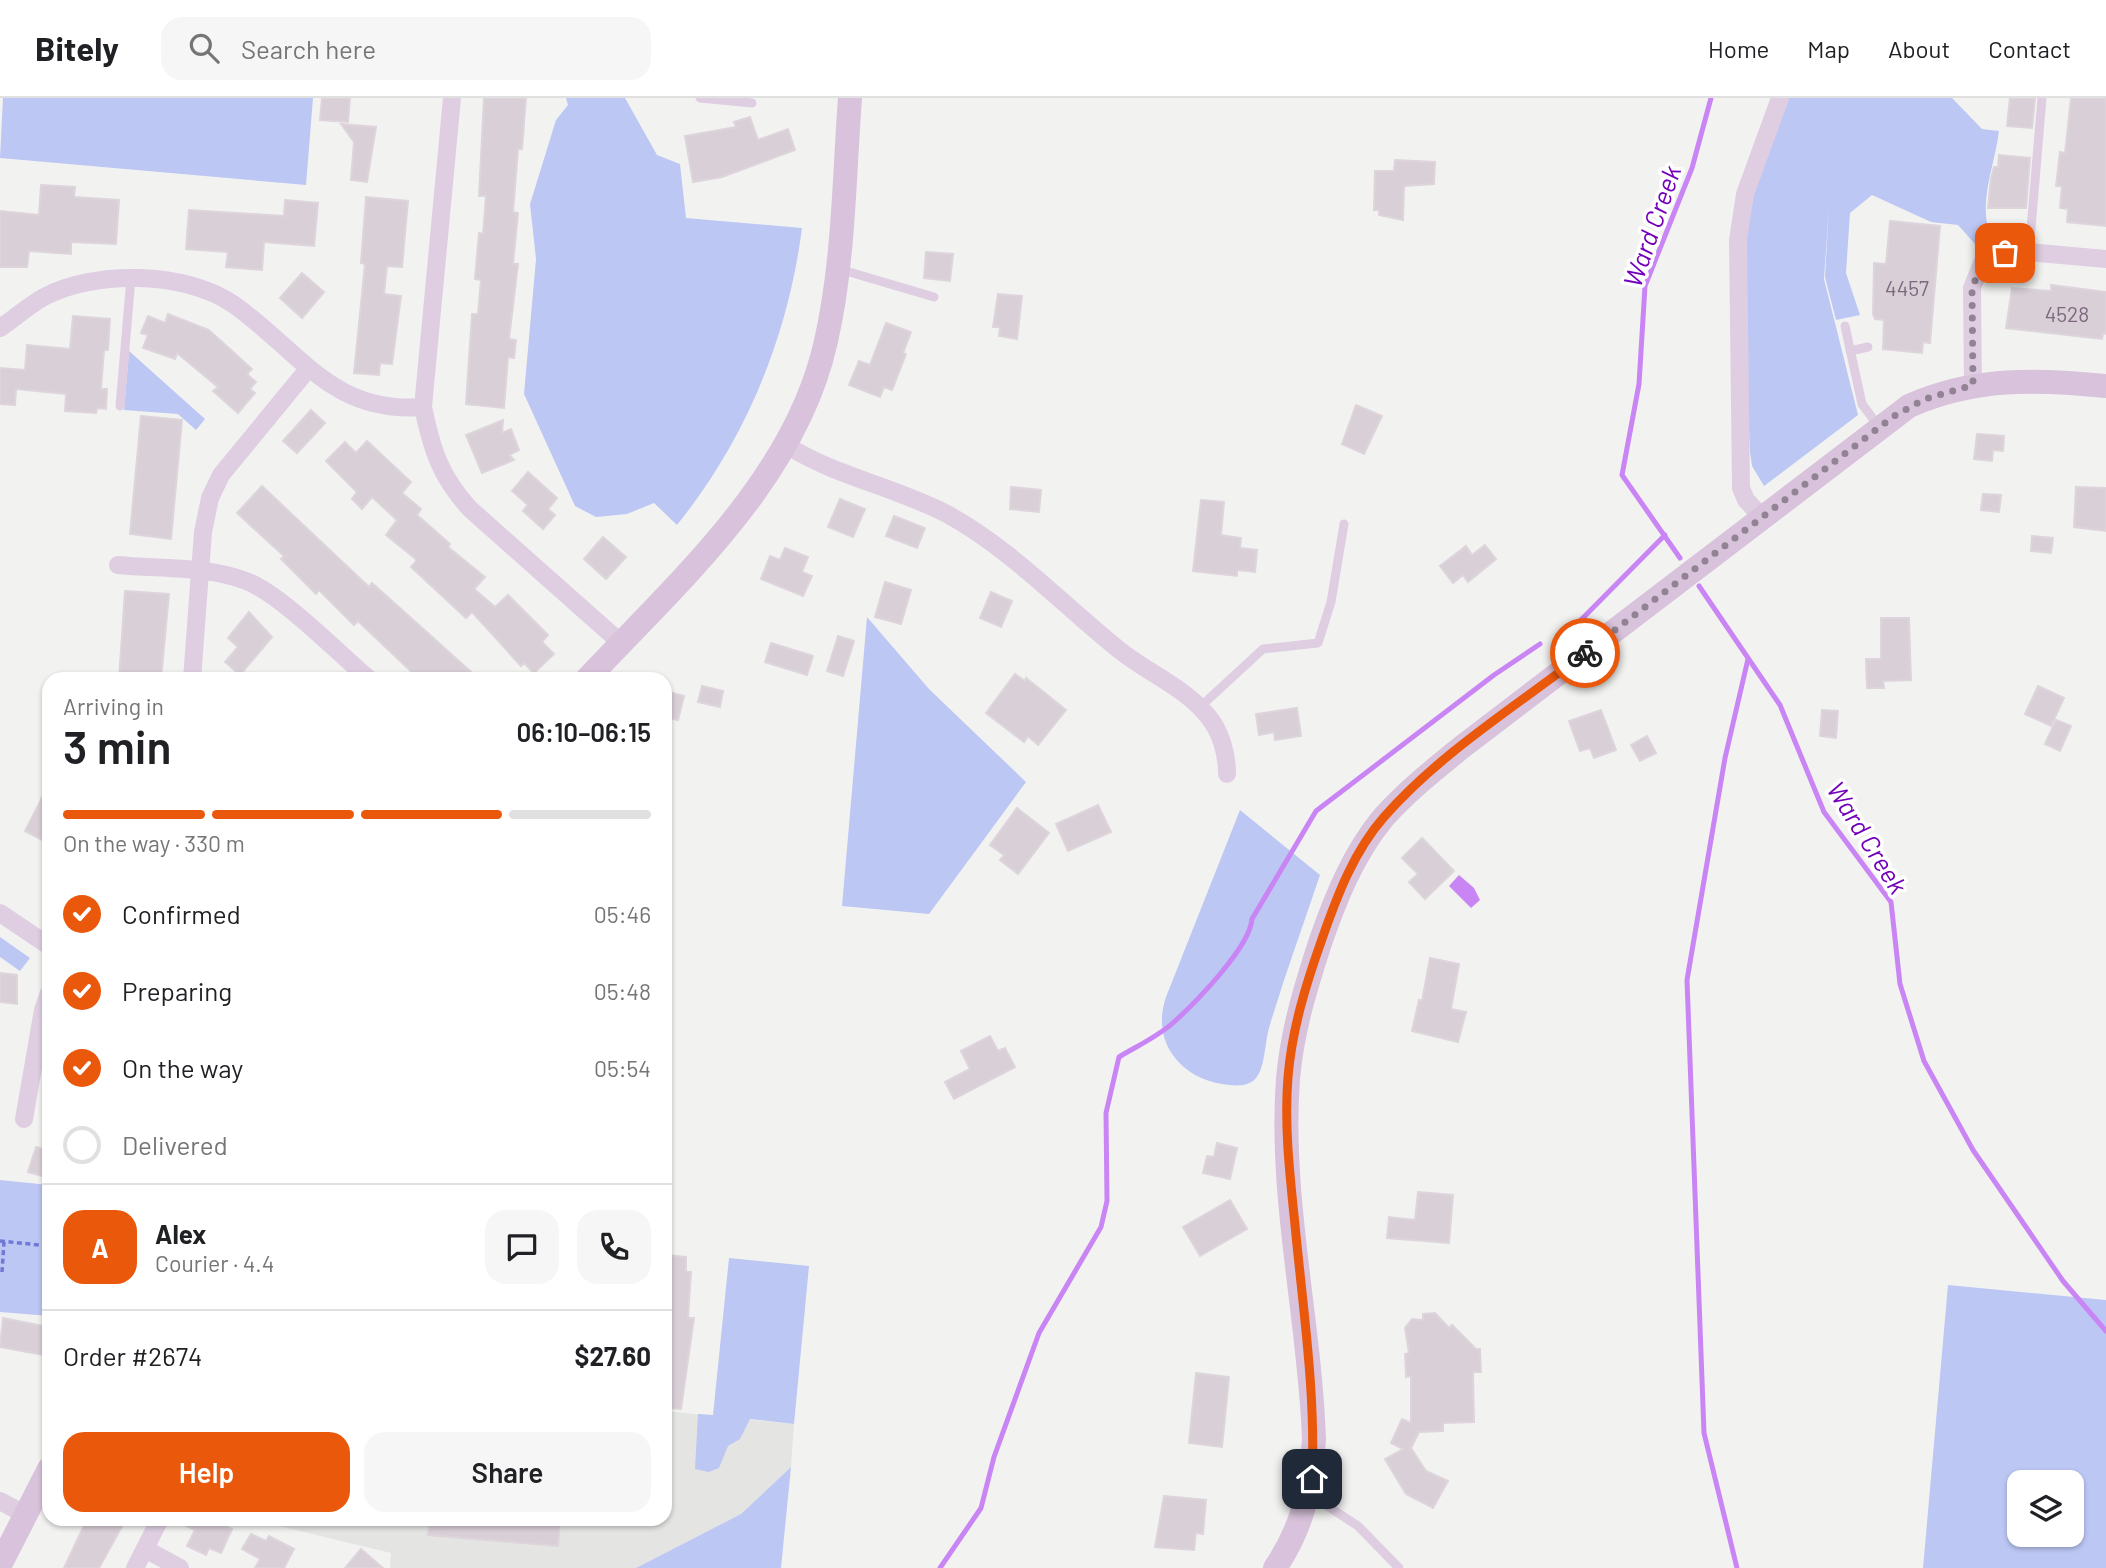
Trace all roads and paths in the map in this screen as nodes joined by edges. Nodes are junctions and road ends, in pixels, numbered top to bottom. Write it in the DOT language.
graph roads {
  1 [pos="452,98"];
  2 [pos="700,98"];
  3 [pos="850,98"];
  4 [pos="1780,98"];
  5 [pos="2042,98"];
  6 [pos="752,103"];
  7 [pos="2029,252"];
  8 [pos="2106,259"];
  9 [pos="838,268"];
  10 [pos="131,278"];
  11 [pos="934,297"];
  12 [pos="1845,326"];
  13 [pos="0,328"];
  14 [pos="1868,346"];
  15 [pos="1850,351"];
  16 [pos="308,369"];
  17 [pos="1973,385"];
  18 [pos="2106,386"];
  19 [pos="120,406"];
  20 [pos="423,407"];
  21 [pos="1879,427"];
  22 [pos="786,445"];
  23 [pos="1762,517"];
  24 [pos="1344,524"];
  25 [pos="118,565"];
  26 [pos="200,572"];
  27 [pos="621,643"];
  28 [pos="193,672"];
  29 [pos="361,672"];
  30 [pos="594,672"];
  31 [pos="1200,707"];
  32 [pos="1227,774"];
  33 [pos="0,913"];
  34 [pos="42,941"];
  35 [pos="42,1016"];
  36 [pos="24,1119"];
  37 [pos="2,1241"];
  38 [pos="42,1245"];
  39 [pos="2,1272"];
  40 [pos="42,1483"];
  41 [pos="1309,1494"];
  42 [pos="0,1501"];
  43 [pos="26,1514"];
  44 [pos="156,1526"];
  45 [pos="145,1549"];
  46 [pos="0,1565"];
  47 [pos="135,1568"];
  48 [pos="180,1568"];
  49 [pos="1275,1568"];
  50 [pos="1399,1568"];
  1 -- 20 [label="street"];
  2 -- 6 [label="lane"];
  3 -- 9 [label="street"];
  4 -- 23 [label="street"];
  5 -- 7 [label="lane"];
  7 -- 8 [label="street"];
  7 -- 17 [label="street"];
  9 -- 11 [label="lane"];
  9 -- 22 [label="street"];
  10 -- 13 [label="street"];
  10 -- 16 [label="street"];
  10 -- 19 [label="lane"];
  12 -- 15 [label="lane"];
  14 -- 15 [label="lane"];
  15 -- 21 [label="lane"];
  16 -- 20 [label="street"];
  16 -- 26 [label="street"];
  17 -- 18 [label="street"];
  17 -- 21 [label="street"];
  20 -- 27 [label="street"];
  21 -- 23 [label="street"];
  22 -- 27 [label="street"];
  22 -- 31 [label="street"];
  23 -- 41 [label="street"];
  24 -- 31 [label="lane"];
  25 -- 26 [label="street"];
  26 -- 28 [label="street"];
  26 -- 29 [label="street"];
  27 -- 30 [label="street"];
  31 -- 32 [label="street"];
  33 -- 34 [label="street"];
  35 -- 36 [label="street"];
  37 -- 38 [label="path"];
  37 -- 39 [label="path"];
  40 -- 43 [label="street"];
  41 -- 49 [label="street"];
  41 -- 50 [label="lane"];
  42 -- 43 [label="street"];
  43 -- 46 [label="street"];
  44 -- 45 [label="street"];
  45 -- 47 [label="street"];
  45 -- 48 [label="street"];
}
